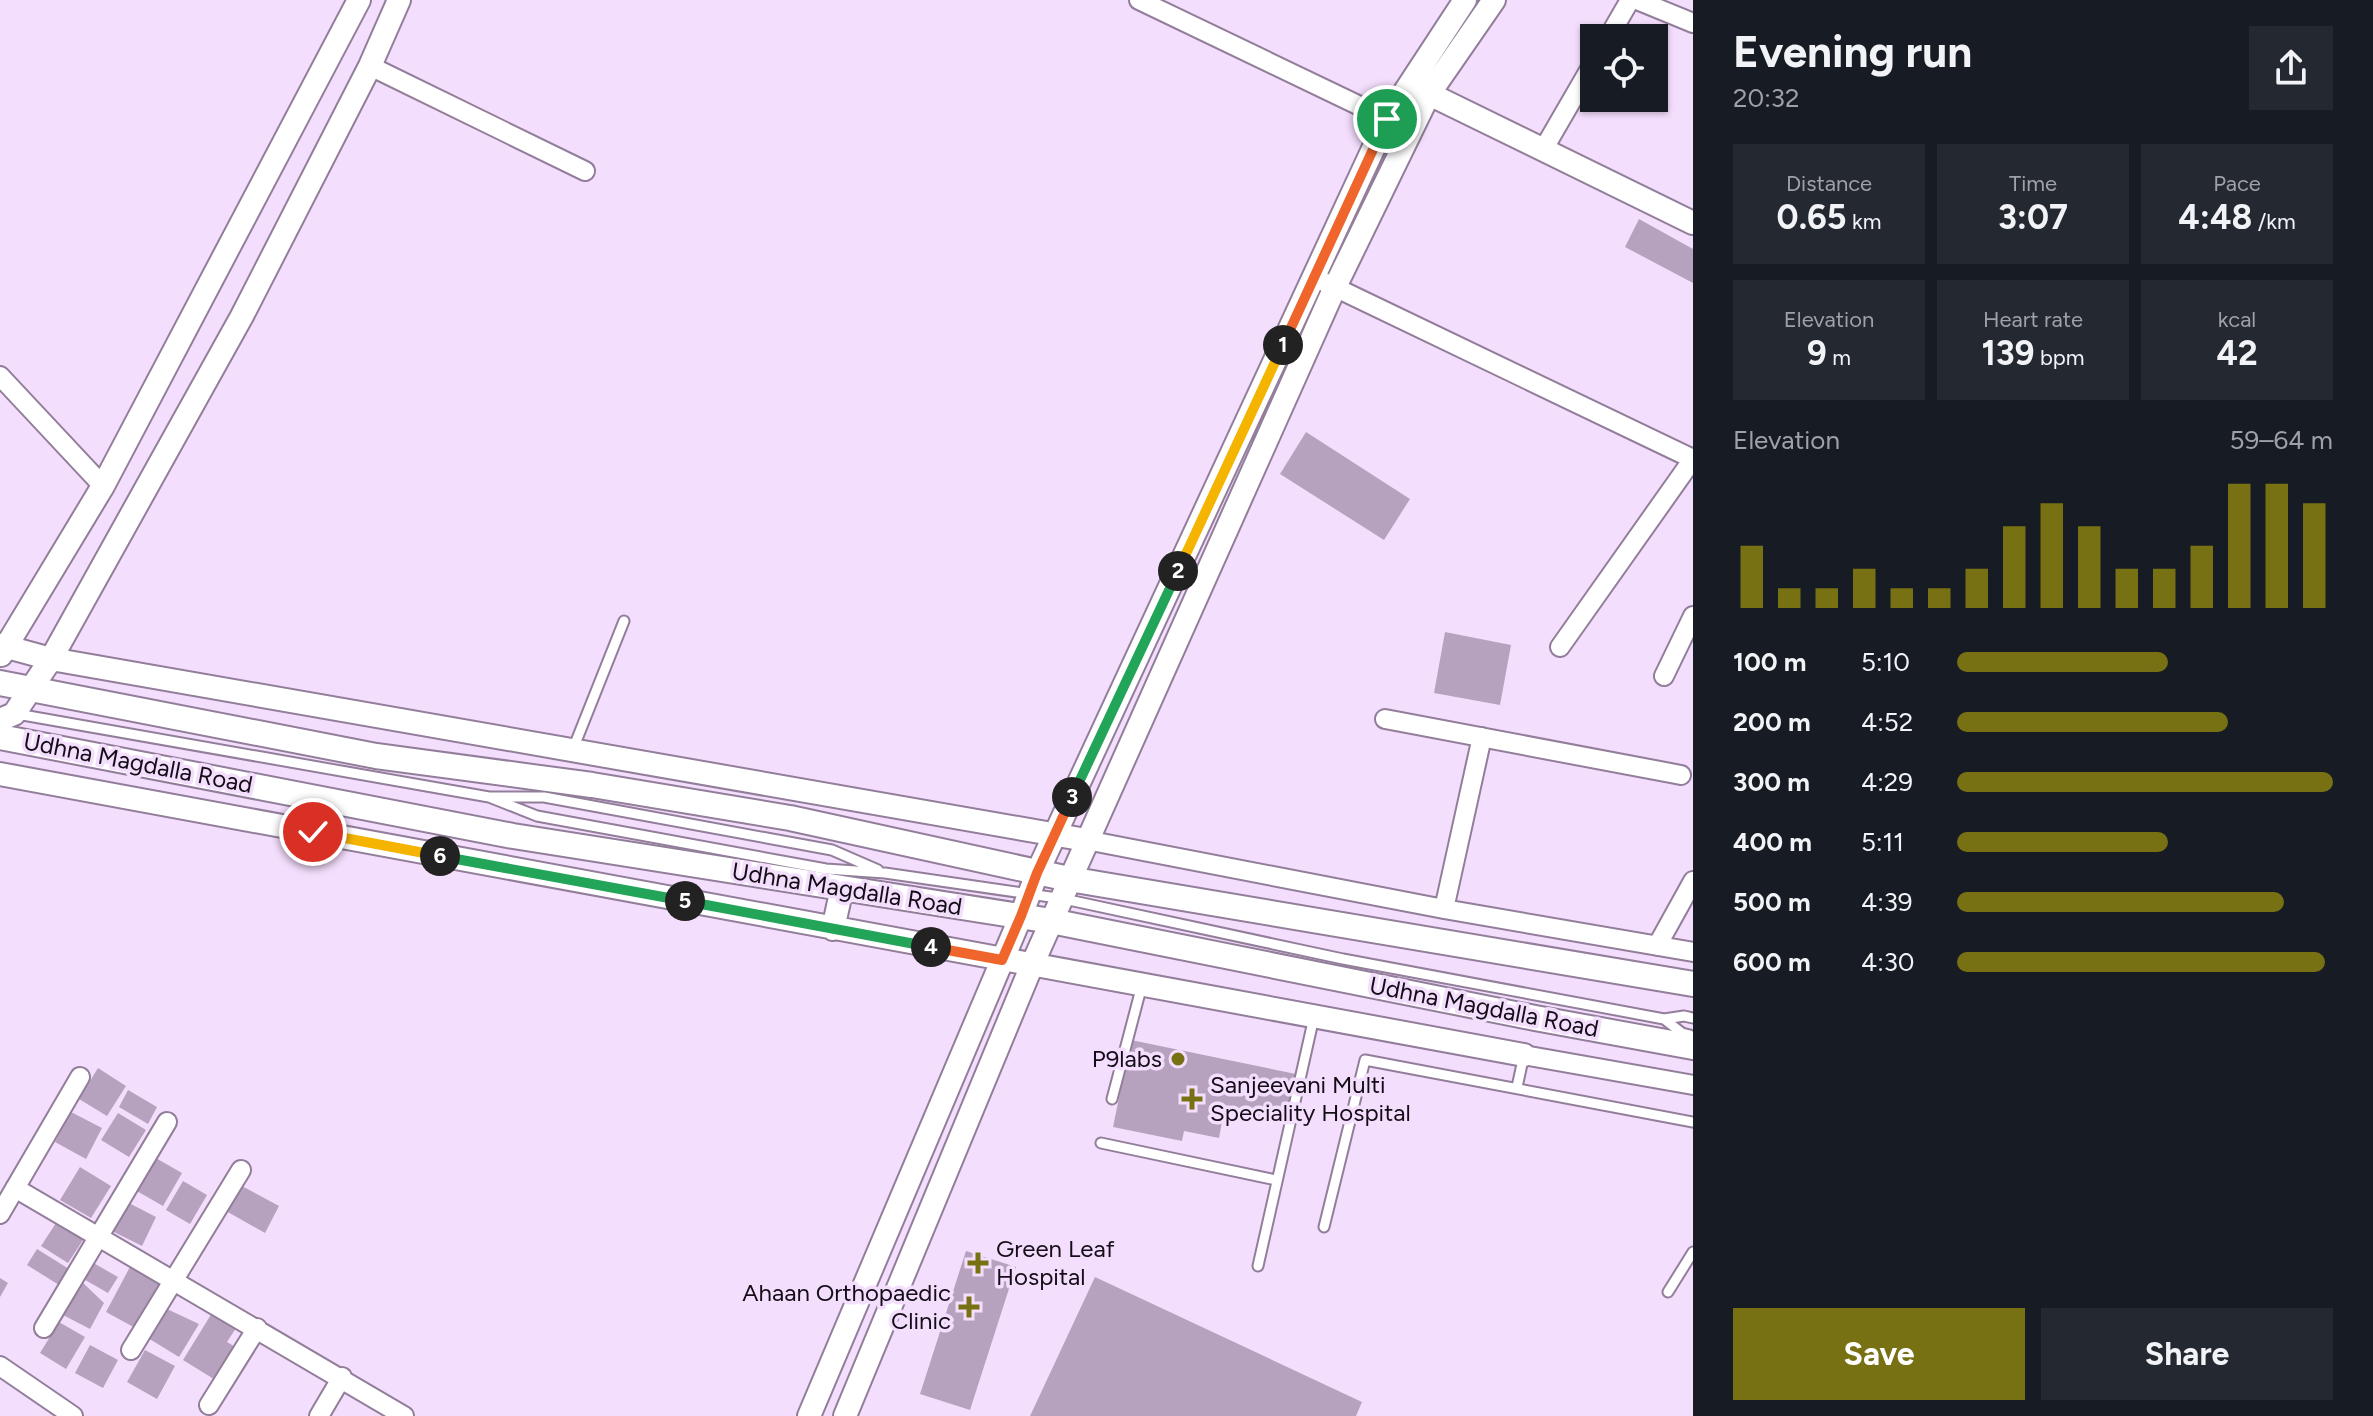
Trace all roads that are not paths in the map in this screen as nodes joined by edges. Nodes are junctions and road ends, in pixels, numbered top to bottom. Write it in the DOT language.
graph roads {
  1 [pos="359,0"];
  2 [pos="399,0"];
  3 [pos="1139,0"];
  4 [pos="1465,0"];
  5 [pos="1494,0"];
  6 [pos="1630,0"];
  7 [pos="1637,0"];
  8 [pos="1693,23"];
  9 [pos="1616,24"];
  10 [pos="370,66"];
  11 [pos="1580,86"];
  12 [pos="1418,89"];
  13 [pos="1387,119"];
  14 [pos="1543,150"];
  15 [pos="585,171"];
  16 [pos="1693,223"];
  17 [pos="1324,282"];
  18 [pos="0,376"];
  19 [pos="1693,459"];
  20 [pos="103,486"];
  21 [pos="1693,616"];
  22 [pos="624,621"];
  23 [pos="1560,647"];
  24 [pos="2,649"];
  25 [pos="51,659"];
  26 [pos="1664,676"];
  27 [pos="0,683"];
  28 [pos="31,691"];
  29 [pos="5,715"];
  30 [pos="1385,719"];
  31 [pos="0,737"];
  32 [pos="1482,737"];
  33 [pos="572,752"];
  34 [pos="0,774"];
  35 [pos="1681,775"];
  36 [pos="489,797"];
  37 [pos="1055,834"];
  38 [pos="1086,840"];
  39 [pos="885,873"];
  40 [pos="1693,881"];
  41 [pos="842,888"];
  42 [pos="1029,894"];
  43 [pos="1060,900"];
  44 [pos="1444,909"];
  45 [pos="833,929"];
  46 [pos="1657,946"];
  47 [pos="1693,952"];
  48 [pos="1002,960"];
  49 [pos="1032,965"];
  50 [pos="1693,984"];
  51 [pos="1142,985"];
  52 [pos="1314,1017"];
  53 [pos="1693,1018"];
  54 [pos="1664,1019"];
  55 [pos="1693,1035"];
  56 [pos="1693,1047"];
  57 [pos="1524,1055"];
  58 [pos="80,1077"];
  59 [pos="1693,1085"];
  60 [pos="1517,1087"];
  61 [pos="1112,1099"];
  62 [pos="167,1122"];
  63 [pos="1693,1122"];
  64 [pos="1101,1143"];
  65 [pos="241,1170"];
  66 [pos="1276,1180"];
  67 [pos="15,1188"];
  68 [pos="0,1214"];
  69 [pos="1324,1227"];
  70 [pos="99,1237"];
  71 [pos="1693,1252"];
  72 [pos="1258,1266"];
  73 [pos="174,1281"];
  74 [pos="1668,1292"];
  75 [pos="44,1328"];
  76 [pos="257,1328"];
  77 [pos="131,1350"];
  78 [pos="0,1366"];
  79 [pos="342,1377"];
  80 [pos="209,1405"];
  81 [pos="812,1408"];
  82 [pos="73,1416"];
  83 [pos="319,1416"];
  84 [pos="404,1416"];
  85 [pos="846,1416"];
  1 -- 20 [label="street"];
  2 -- 10 [label="street"];
  3 -- 13 [label="street"];
  4 -- 12 [label="street"];
  5 -- 12 [label="street"];
  6 -- 9 [label="street"];
  7 -- 8 [label="street"];
  10 -- 15 [label="street"];
  10 -- 25 [label="street"];
  11 -- 14 [label="street"];
  12 -- 13 [label="street"];
  12 -- 14 [label="street"];
  12 -- 17 [label="street"];
  13 -- 17 [label="street"];
  14 -- 16 [label="street"];
  17 -- 19 [label="street"];
  17 -- 37 [label="street"];
  17 -- 38 [label="street"];
  18 -- 20 [label="street"];
  19 -- 23 [label="street"];
  20 -- 24 [label="street"];
  21 -- 26 [label="street"];
  22 -- 33 [label="lane"];
  24 -- 25 [label="street"];
  25 -- 28 [label="street"];
  25 -- 33 [label="street"];
  27 -- 28 [label="main road, Udhna Magdalla Road"];
  28 -- 29 [label="street"];
  28 -- 42 [label="main road, Udhna Magdalla Road"];
  29 -- 36 [label="lane"];
  30 -- 32 [label="street"];
  31 -- 41 [label="main road, Udhna Magdalla Road"];
  32 -- 35 [label="street"];
  32 -- 44 [label="street"];
  33 -- 37 [label="street"];
  34 -- 45 [label="street"];
  36 -- 39 [label="lane"];
  36 -- 39 [label="lane"];
  37 -- 38 [label="street"];
  37 -- 42 [label="street"];
  38 -- 43 [label="street"];
  38 -- 44 [label="street"];
  39 -- 42 [label="lane"];
  40 -- 46 [label="street"];
  41 -- 42 [label="main road, Udhna Magdalla Road"];
  41 -- 45 [label="street"];
  42 -- 43 [label="main road, Udhna Magdalla Road"];
  42 -- 43 [label="main road, Udhna Magdalla Road"];
  42 -- 48 [label="street"];
  43 -- 49 [label="street"];
  43 -- 50 [label="main road, Udhna Magdalla Road"];
  43 -- 54 [label="lane"];
  43 -- 56 [label="main road, Udhna Magdalla Road"];
  44 -- 46 [label="street"];
  45 -- 48 [label="street"];
  46 -- 47 [label="street"];
  48 -- 49 [label="street"];
  48 -- 81 [label="street"];
  49 -- 51 [label="street"];
  49 -- 85 [label="street"];
  51 -- 52 [label="street"];
  51 -- 61 [label="lane"];
  52 -- 57 [label="street"];
  52 -- 66 [label="lane"];
  53 -- 54 [label="lane"];
  54 -- 55 [label="lane"];
  57 -- 59 [label="street"];
  57 -- 60 [label="lane"];
  58 -- 67 [label="street"];
  60 -- 63 [label="lane"];
  60 -- 69 [label="lane"];
  62 -- 70 [label="street"];
  64 -- 66 [label="lane"];
  65 -- 73 [label="street"];
  66 -- 72 [label="lane"];
  67 -- 68 [label="street"];
  67 -- 70 [label="street"];
  70 -- 73 [label="street"];
  70 -- 75 [label="street"];
  71 -- 74 [label="lane"];
  73 -- 76 [label="street"];
  73 -- 77 [label="street"];
  76 -- 79 [label="street"];
  76 -- 80 [label="street"];
  78 -- 82 [label="street"];
  79 -- 83 [label="street"];
  79 -- 84 [label="street"];
  81 -- 85 [label="street"];
}
